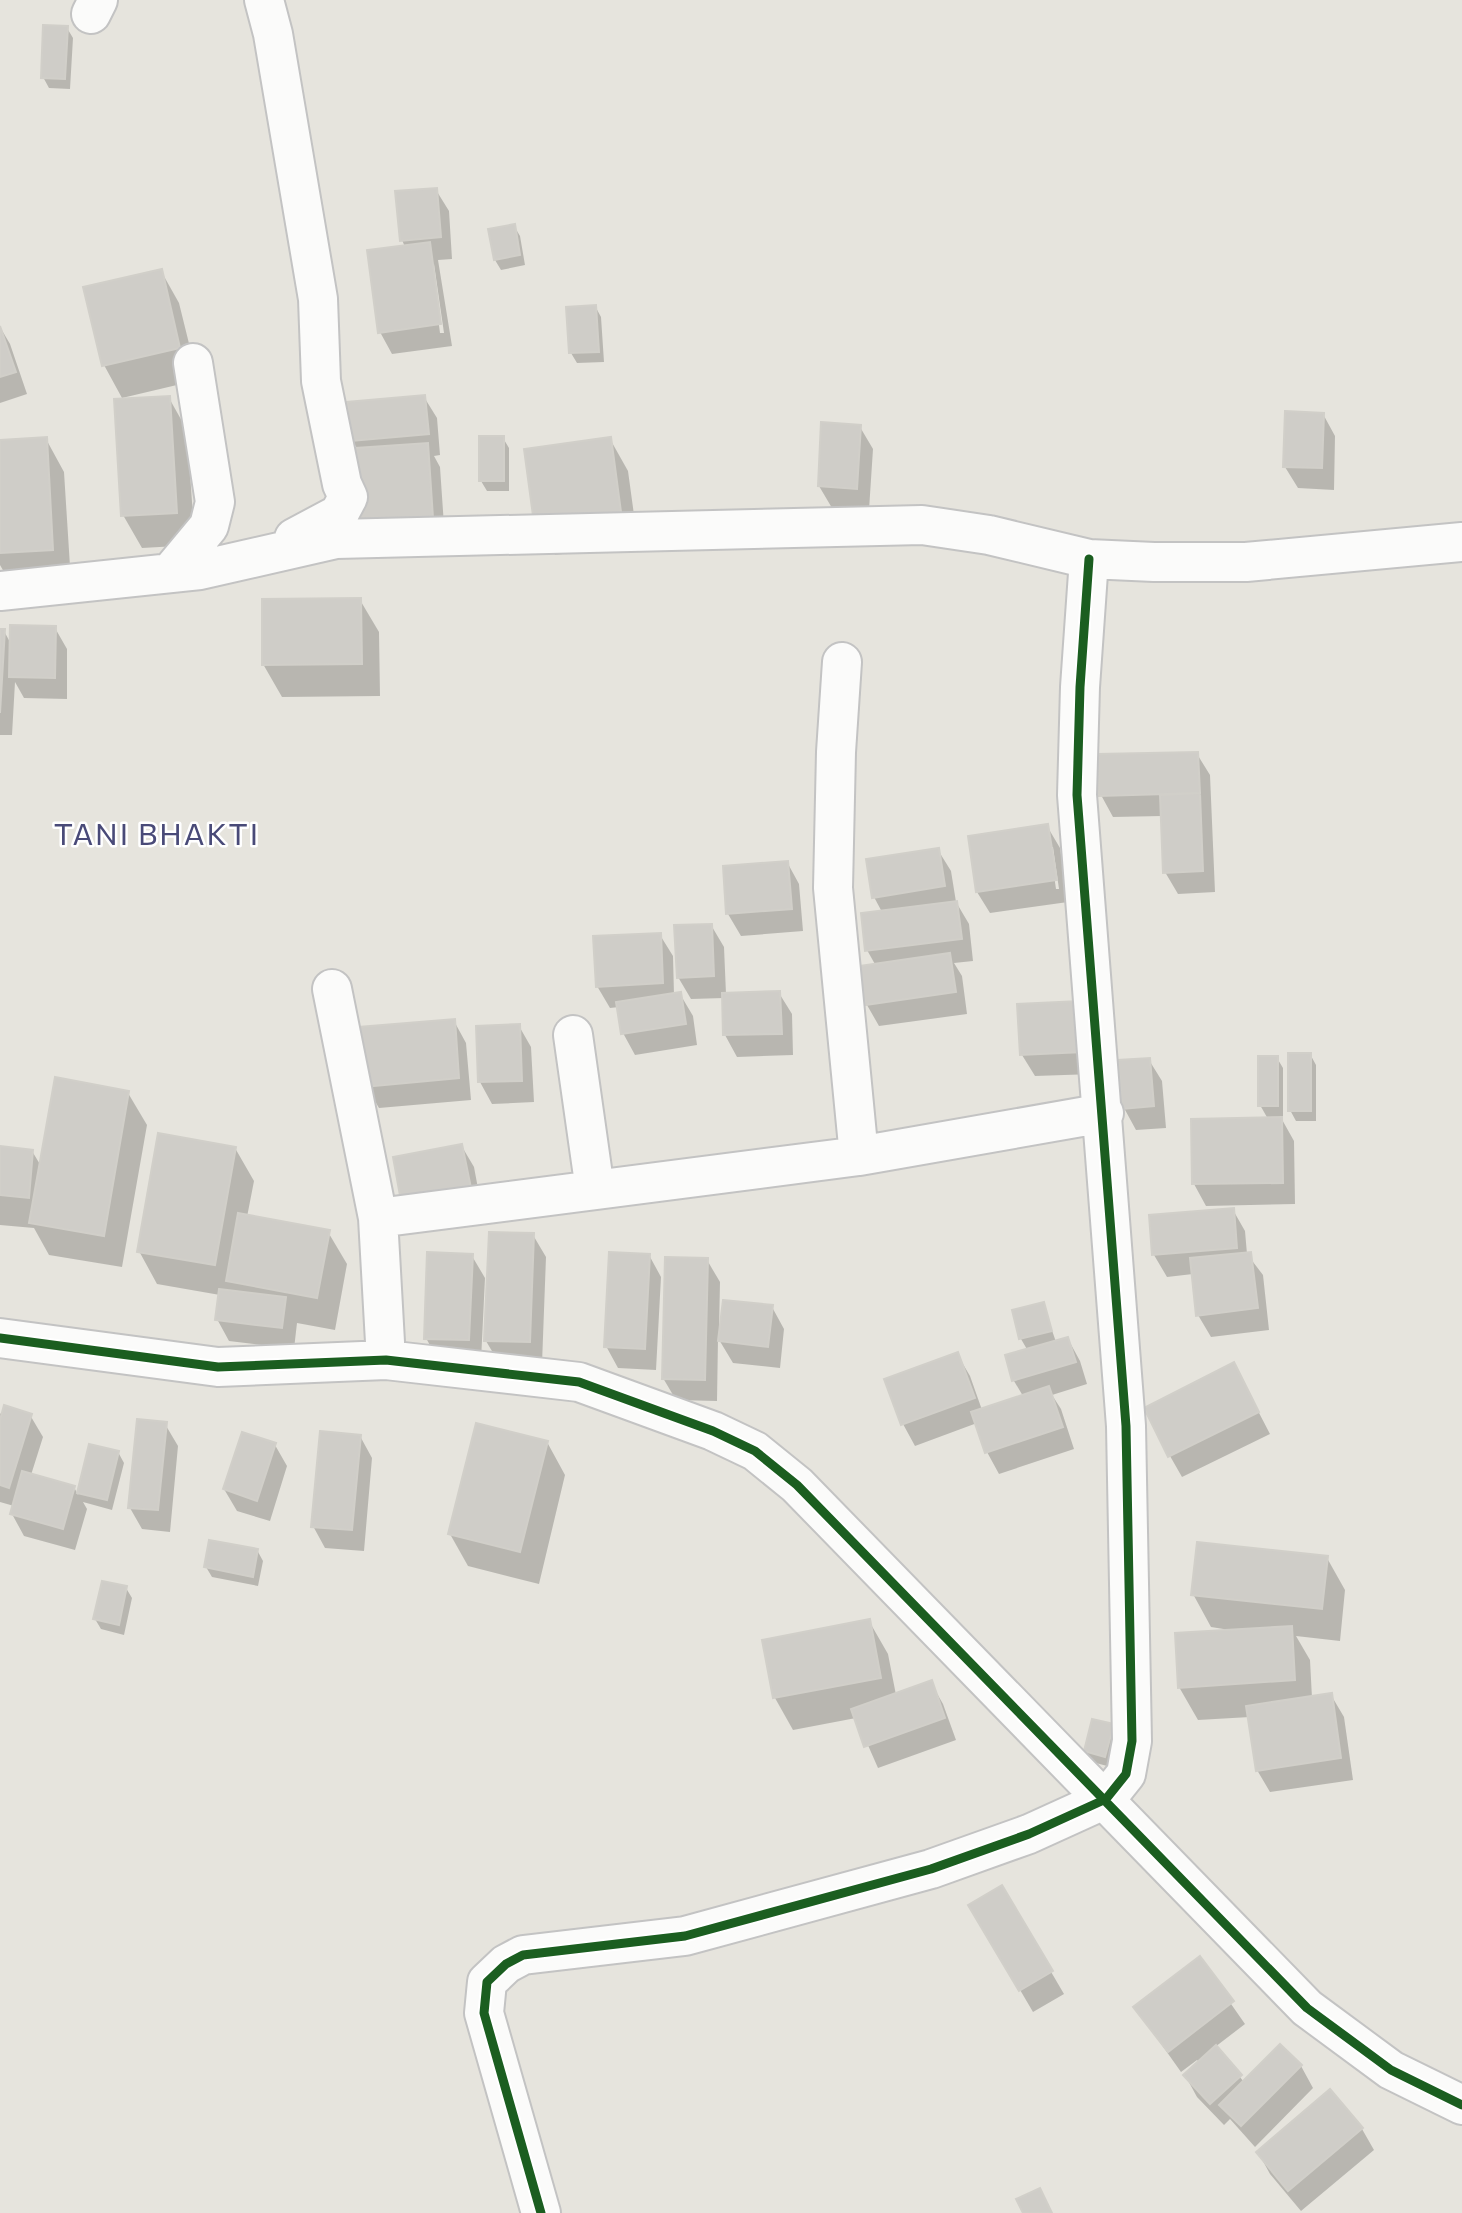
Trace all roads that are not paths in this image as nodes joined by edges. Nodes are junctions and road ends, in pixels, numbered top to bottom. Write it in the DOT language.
graph roads {
  1 [pos="264,0"];
  2 [pos="193,363"];
  3 [pos="1462,542"];
  4 [pos="251,558"];
  5 [pos="1089,559"];
  6 [pos="170,573"];
  7 [pos="0,591"];
  8 [pos="842,662"];
  9 [pos="332,989"];
  10 [pos="573,1035"];
  11 [pos="1104,1113"];
  12 [pos="859,1156"];
  13 [pos="595,1190"];
  14 [pos="378,1218"];
  15 [pos="0,1338"];
  16 [pos="386,1360"];
  17 [pos="1106,1799"];
  18 [pos="1462,2105"];
  19 [pos="541,2213"];
  1 -- 4 [label="street"];
  2 -- 6 [label="street"];
  3 -- 5 [label="street"];
  4 -- 5 [label="street"];
  4 -- 6 [label="street"];
  5 -- 11 [label="street"];
  6 -- 7 [label="street"];
  8 -- 12 [label="street"];
  9 -- 14 [label="street"];
  10 -- 13 [label="street"];
  11 -- 12 [label="street"];
  11 -- 17 [label="street"];
  12 -- 13 [label="street"];
  13 -- 14 [label="street"];
  14 -- 16 [label="street"];
  15 -- 16 [label="street"];
  16 -- 17 [label="street"];
  17 -- 18 [label="street"];
  17 -- 19 [label="street"];
}
